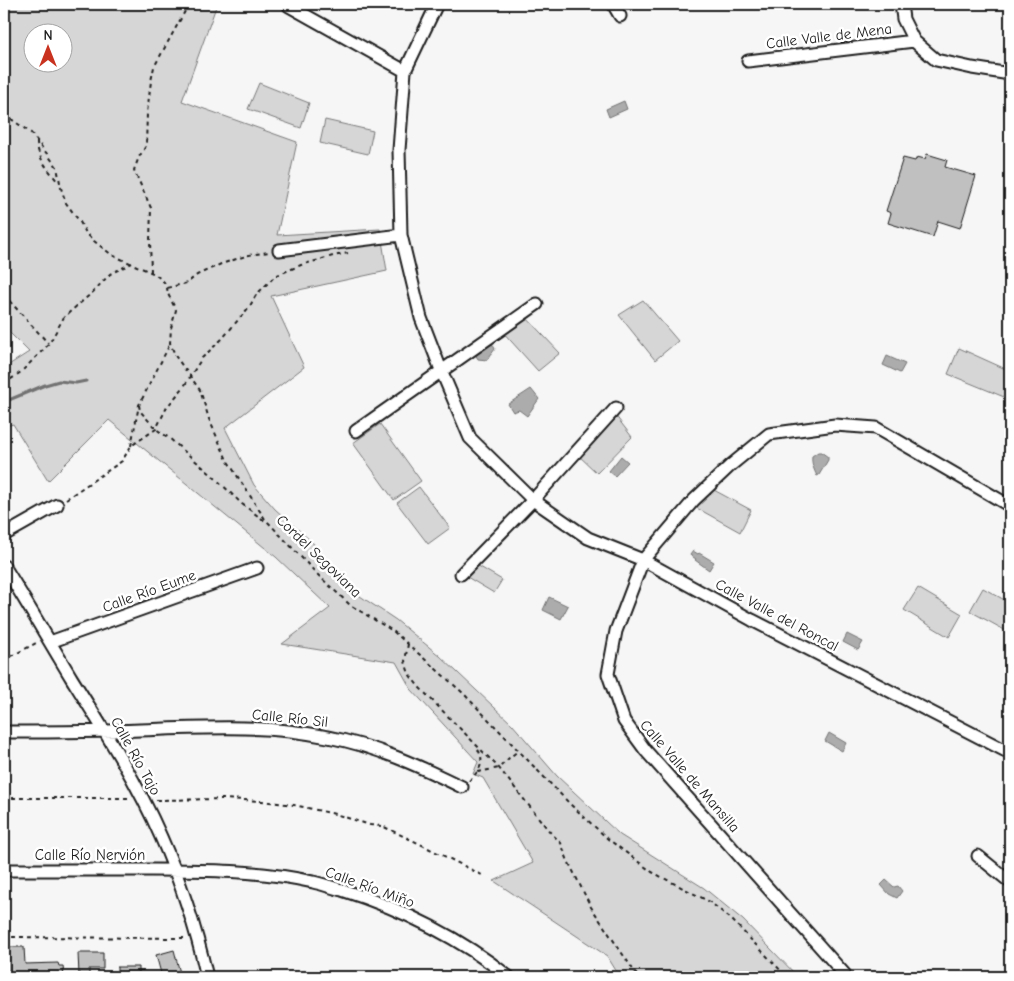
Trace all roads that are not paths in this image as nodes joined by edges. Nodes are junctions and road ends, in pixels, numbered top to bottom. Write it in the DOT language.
graph roads {
  1 [pos="437,4"];
  2 [pos="613,4"];
  3 [pos="901,4"];
  4 [pos="289,6"];
  5 [pos="620,16"];
  6 [pos="914,41"];
  7 [pos="748,61"];
  8 [pos="404,71"];
  9 [pos="1010,74"];
  10 [pos="401,235"];
  11 [pos="279,250"];
  12 [pos="537,304"];
  13 [pos="441,370"];
  14 [pos="616,408"];
  15 [pos="356,431"];
  16 [pos="533,500"];
  17 [pos="58,505"];
  18 [pos="1010,506"];
  19 [pos="4,535"];
  20 [pos="643,560"];
  21 [pos="4,566"];
  22 [pos="257,568"];
  23 [pos="461,574"];
  24 [pos="49,640"];
  25 [pos="4,732"];
  26 [pos="106,732"];
  27 [pos="1010,754"];
  28 [pos="462,788"];
  29 [pos="978,856"];
  30 [pos="4,870"];
  31 [pos="175,870"];
  32 [pos="1010,882"];
  33 [pos="207,977"];
  34 [pos="509,977"];
  35 [pos="847,977"];
  1 -- 8 [label="street, Calle Valle del Roncal"];
  2 -- 5 [label="street"];
  3 -- 6 [label="street, Calle Valle de Mena"];
  4 -- 8 [label="street"];
  6 -- 7 [label="street, Calle Valle de Mena"];
  6 -- 9 [label="street, Calle Valle de Mena"];
  8 -- 10 [label="street, Calle Valle del Roncal"];
  10 -- 11 [label="street"];
  10 -- 13 [label="street, Calle Valle del Roncal"];
  12 -- 13 [label="street"];
  13 -- 15 [label="street"];
  13 -- 16 [label="street, Calle Valle del Roncal"];
  14 -- 16 [label="street"];
  16 -- 20 [label="street, Calle Valle del Roncal"];
  16 -- 23 [label="street"];
  17 -- 19 [label="street"];
  18 -- 20 [label="street, Calle Valle de Mansilla"];
  20 -- 27 [label="street, Calle Valle del Roncal"];
  20 -- 35 [label="street, Calle Valle de Mansilla"];
  21 -- 24 [label="street, Calle Río Tajo"];
  22 -- 24 [label="street, Calle Río Eume"];
  24 -- 26 [label="street, Calle Río Tajo"];
  25 -- 26 [label="street, Calle Río Sil"];
  26 -- 28 [label="street, Calle Río Sil"];
  26 -- 31 [label="street, Calle Río Tajo"];
  29 -- 32 [label="street"];
  30 -- 31 [label="street, Calle Río Nervión"];
  31 -- 33 [label="street, Calle Río Tajo"];
  31 -- 34 [label="street, Calle Río Miño"];
}
